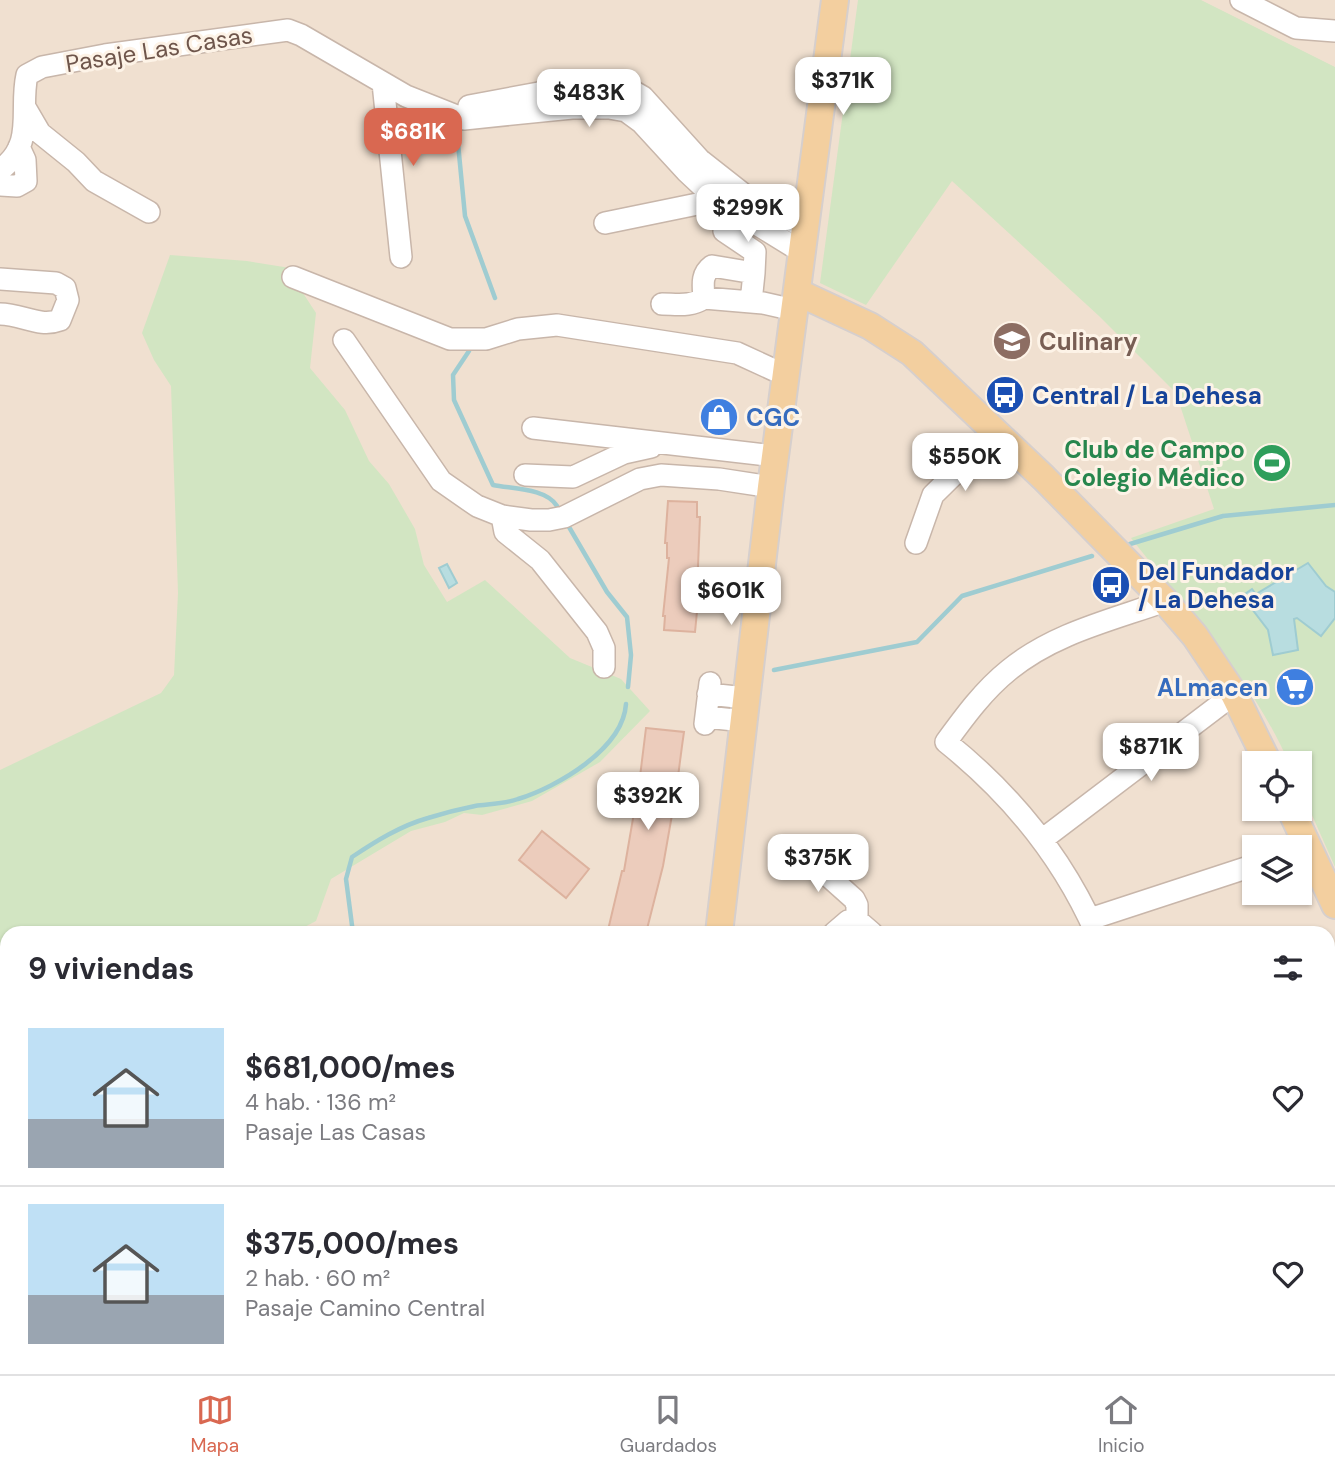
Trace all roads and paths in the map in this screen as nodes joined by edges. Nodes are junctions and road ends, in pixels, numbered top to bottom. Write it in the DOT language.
graph roads {
  1 [pos="835,0"];
  2 [pos="1241,0"];
  3 [pos="1335,31"];
  4 [pos="383,83"];
  5 [pos="26,109"];
  6 [pos="451,113"];
  7 [pos="19,147"];
  8 [pos="0,170"];
  9 [pos="0,185"];
  10 [pos="738,190"];
  11 [pos="717,200"];
  12 [pos="149,212"];
  13 [pos="605,223"];
  14 [pos="724,231"];
  15 [pos="803,240"];
  16 [pos="401,257"];
  17 [pos="754,273"];
  18 [pos="293,277"];
  19 [pos="0,279"];
  20 [pos="704,298"];
  21 [pos="795,301"];
  22 [pos="751,302"];
  23 [pos="662,304"];
  24 [pos="0,314"];
  25 [pos="344,340"];
  26 [pos="786,373"];
  27 [pos="533,428"];
  28 [pos="996,433"];
  29 [pos="667,444"];
  30 [pos="775,456"];
  31 [pos="525,475"];
  32 [pos="771,488"];
  33 [pos="502,516"];
  34 [pos="916,543"];
  35 [pos="1165,601"];
  36 [pos="604,667"];
  37 [pos="1234,694"];
  38 [pos="745,710"];
  39 [pos="1262,751"];
  40 [pos="1043,839"];
  41 [pos="808,858"];
  42 [pos="1312,863"];
  43 [pos="1242,870"];
  44 [pos="1335,905"];
  45 [pos="720,926"];
  46 [pos="842,926"];
  47 [pos="865,926"];
  48 [pos="1093,926"];
  1 -- 15 [label="main road"];
  2 -- 3 [label="street"];
  4 -- 5 [label="street, Pasaje Las Casas"];
  4 -- 6 [label="street, Pasaje Las Casas"];
  4 -- 16 [label="street"];
  5 -- 7 [label="street, Pasaje Las Casas"];
  5 -- 12 [label="street"];
  6 -- 10 [label="street"];
  6 -- 11 [label="street, Pasaje Las Casas"];
  7 -- 8 [label="street, Pasaje Las Casas"];
  7 -- 9 [label="street"];
  10 -- 11 [label="street"];
  10 -- 15 [label="street"];
  11 -- 13 [label="street"];
  11 -- 15 [label="street, Pasaje Las Casas"];
  14 -- 17 [label="street"];
  15 -- 21 [label="main road"];
  17 -- 20 [label="street"];
  17 -- 22 [label="street"];
  18 -- 26 [label="street"];
  19 -- 24 [label="street"];
  20 -- 22 [label="street"];
  20 -- 23 [label="street"];
  21 -- 22 [label="street"];
  21 -- 26 [label="main road"];
  21 -- 28 [label="main road"];
  25 -- 33 [label="street"];
  26 -- 30 [label="main road"];
  27 -- 29 [label="street"];
  28 -- 34 [label="street"];
  28 -- 35 [label="main road"];
  29 -- 30 [label="street"];
  29 -- 31 [label="street"];
  30 -- 32 [label="main road"];
  32 -- 33 [label="street"];
  32 -- 38 [label="main road"];
  33 -- 36 [label="street"];
  35 -- 37 [label="main road"];
  35 -- 40 [label="street"];
  37 -- 39 [label="main road"];
  37 -- 40 [label="street"];
  38 -- 38 [label="street"];
  38 -- 45 [label="main road"];
  40 -- 48 [label="street"];
  41 -- 47 [label="street"];
  42 -- 44 [label="main road"];
  43 -- 48 [label="street"];
  46 -- 47 [label="street"];
}
